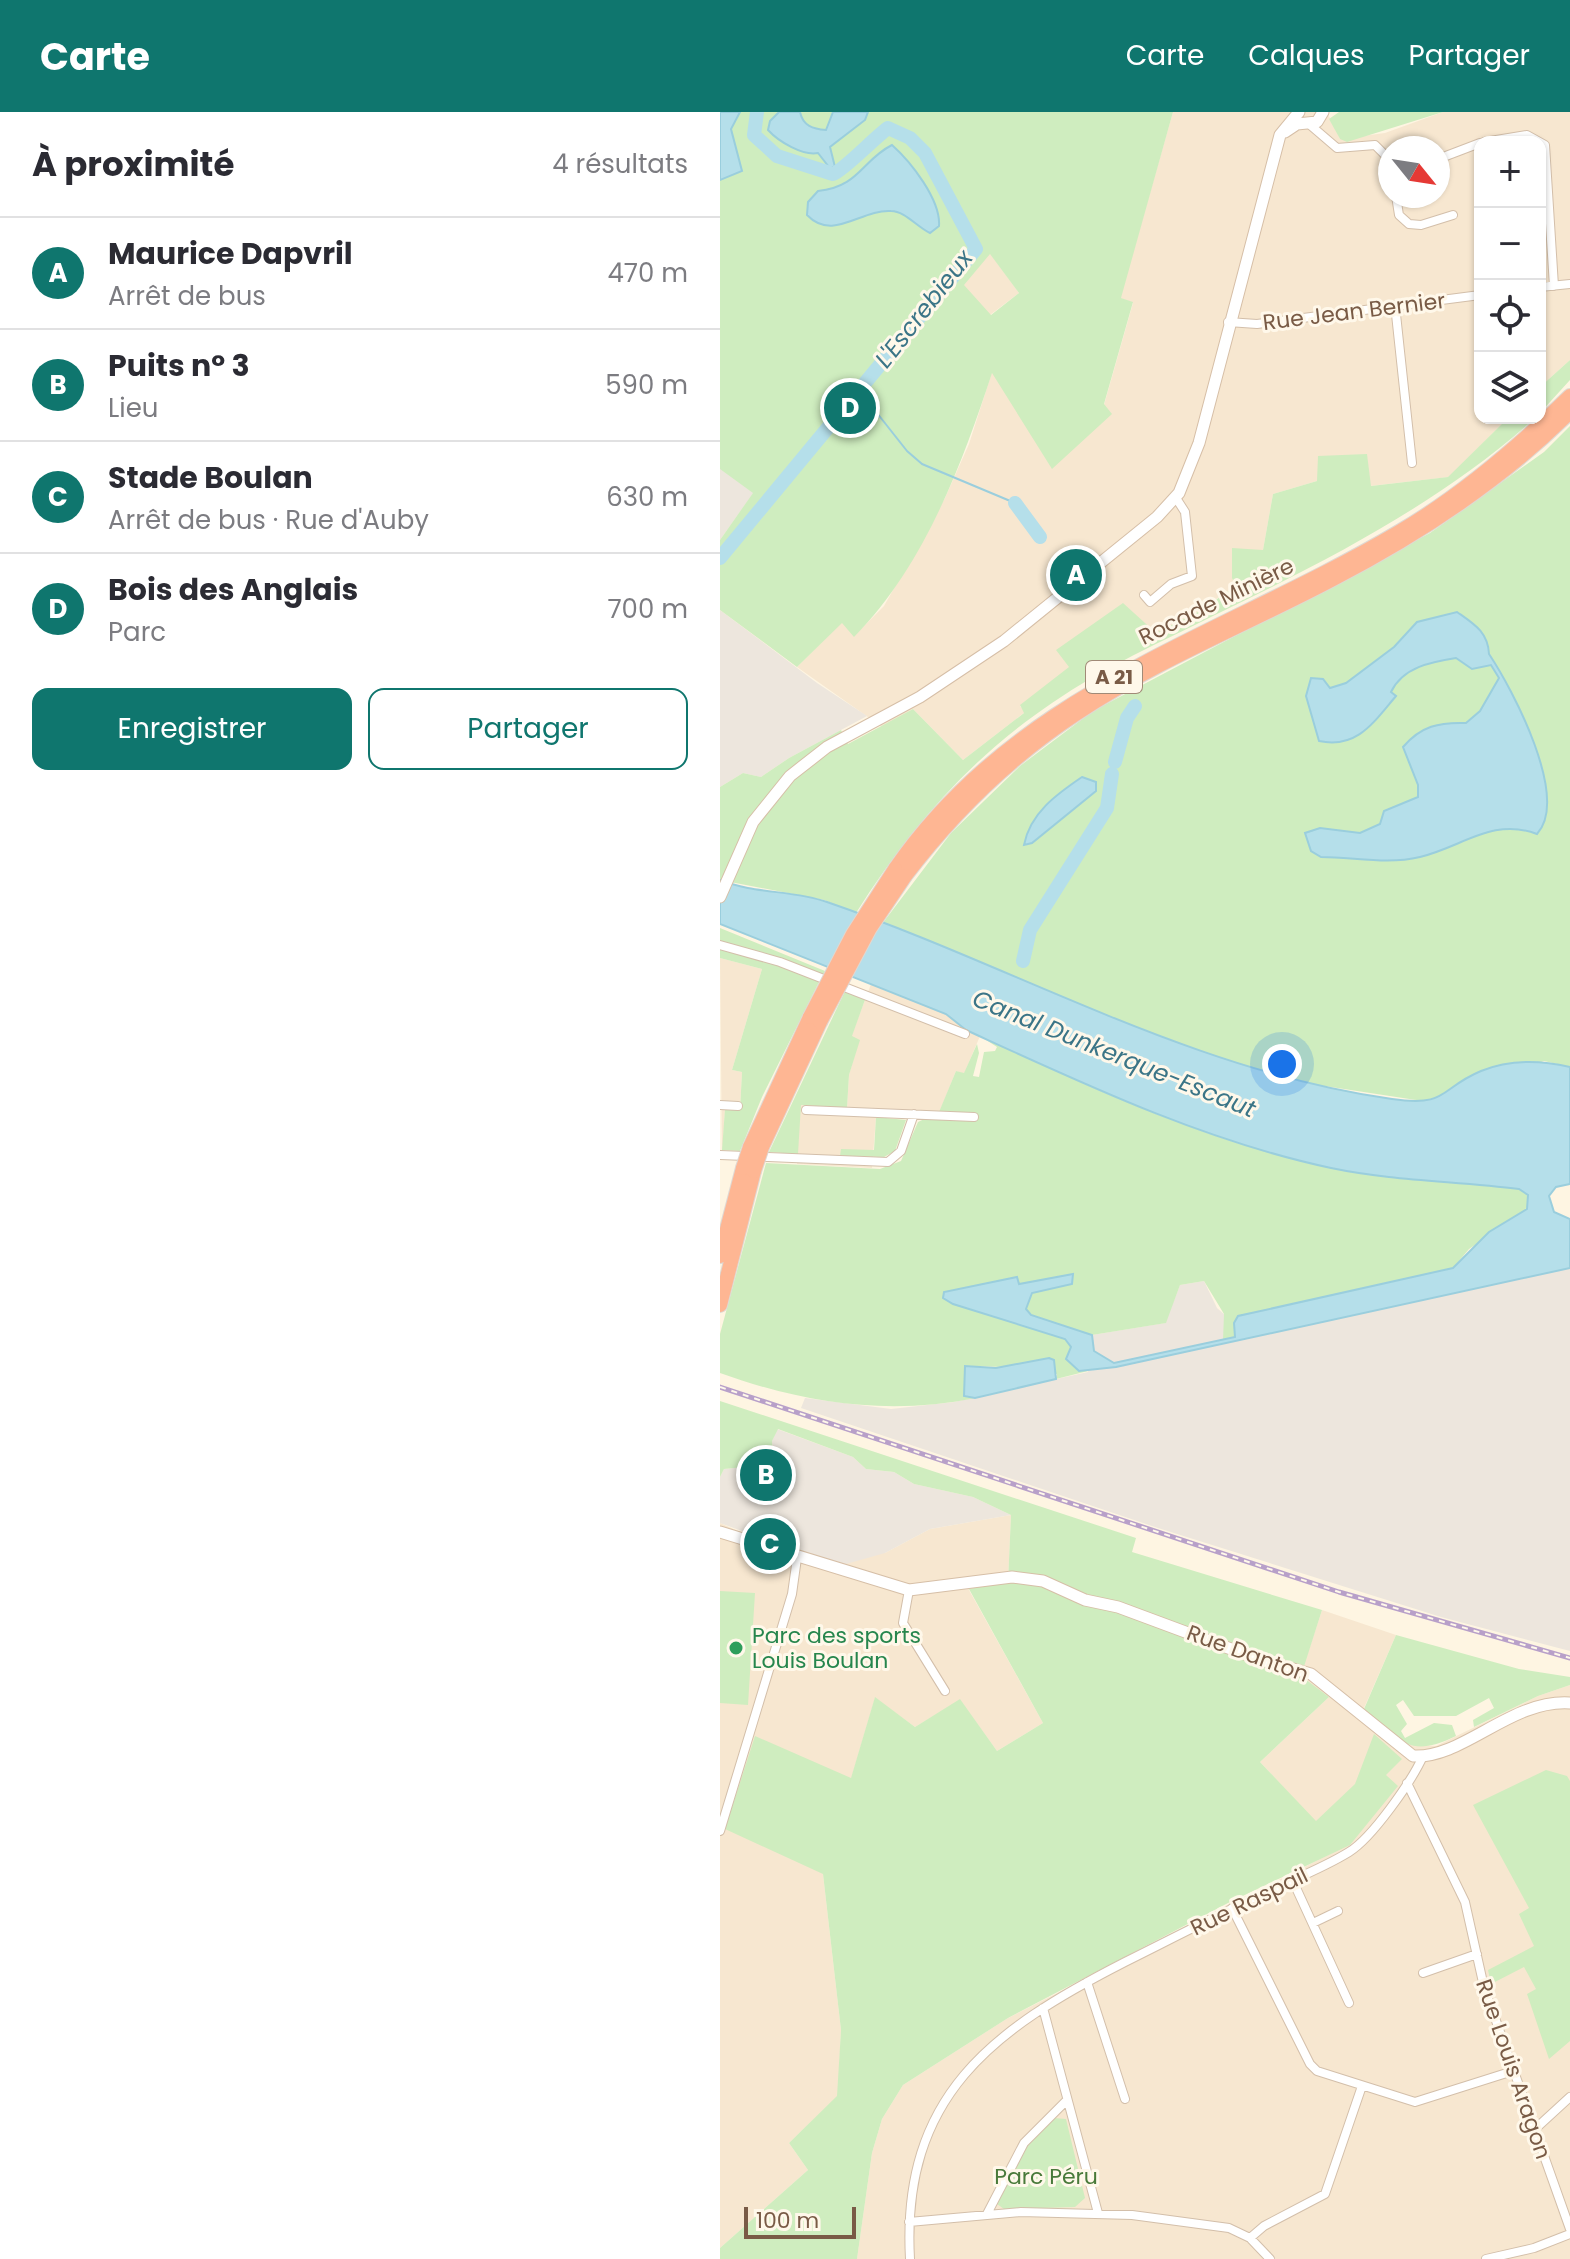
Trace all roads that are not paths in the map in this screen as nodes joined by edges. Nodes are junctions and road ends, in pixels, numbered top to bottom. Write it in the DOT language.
graph roads {
  1 [pos="1299,112"];
  2 [pos="1323,114"];
  3 [pos="1308,124"];
  4 [pos="1278,146"];
  5 [pos="1474,146"];
  6 [pos="1337,148"];
  7 [pos="1378,148"];
  8 [pos="1450,155"];
  9 [pos="1546,161"];
  10 [pos="1398,208"];
  11 [pos="1453,215"];
  12 [pos="1570,284"];
  13 [pos="1554,286"];
  14 [pos="1546,287"];
  15 [pos="1474,296"];
  16 [pos="1395,305"];
  17 [pos="1228,322"];
  18 [pos="1570,396"];
  19 [pos="1570,412"];
  20 [pos="1412,463"];
  21 [pos="1176,498"];
  22 [pos="1144,595"];
  23 [pos="900,873"];
  24 [pos="720,897"];
  25 [pos="720,945"];
  26 [pos="965,1034"];
  27 [pos="720,1105"];
  28 [pos="738,1106"];
  29 [pos="806,1110"];
  30 [pos="914,1114"];
  31 [pos="974,1117"];
  32 [pos="720,1155"];
  33 [pos="749,1170"];
  34 [pos="720,1256"];
  35 [pos="720,1305"];
  36 [pos="720,1532"];
  37 [pos="797,1558"];
  38 [pos="912,1590"];
  39 [pos="945,1691"];
  40 [pos="1570,1703"];
  41 [pos="1423,1756"];
  42 [pos="1407,1783"];
  43 [pos="720,1831"];
  44 [pos="1292,1879"];
  45 [pos="1232,1908"];
  46 [pos="1338,1911"];
  47 [pos="1313,1923"];
  48 [pos="1477,1954"];
  49 [pos="1423,1973"];
  50 [pos="1087,1982"];
  51 [pos="1349,2003"];
  52 [pos="1043,2008"];
  53 [pos="1513,2071"];
  54 [pos="1362,2086"];
  55 [pos="1570,2097"];
  56 [pos="1125,2099"];
  57 [pos="1067,2100"];
  58 [pos="1534,2130"];
  59 [pos="1098,2213"];
  60 [pos="987,2214"];
  61 [pos="909,2222"];
  62 [pos="1570,2231"];
  63 [pos="1250,2238"];
  64 [pos="910,2259"];
  65 [pos="1270,2259"];
  66 [pos="1486,2259"];
  1 -- 3 [label="street"];
  1 -- 4 [label="street"];
  2 -- 3 [label="street"];
  2 -- 6 [label="street"];
  3 -- 4 [label="street"];
  3 -- 6 [label="street"];
  4 -- 17 [label="street"];
  5 -- 8 [label="street"];
  6 -- 7 [label="street"];
  9 -- 13 [label="street"];
  10 -- 11 [label="street"];
  12 -- 13 [label="street"];
  13 -- 14 [label="street"];
  15 -- 16 [label="street, Rue Jean Bernier"];
  16 -- 17 [label="street, Rue Jean Bernier"];
  16 -- 20 [label="street"];
  17 -- 21 [label="street"];
  18 -- 23 [label="highway, Rocade Minière / A 21"];
  19 -- 23 [label="highway, Rocade Minière / A 21"];
  21 -- 22 [label="street"];
  21 -- 24 [label="street"];
  23 -- 33 [label="highway, Rocade Minière / A 21, bridge"];
  25 -- 26 [label="street"];
  27 -- 28 [label="street"];
  29 -- 30 [label="street"];
  30 -- 31 [label="street"];
  30 -- 32 [label="street"];
  33 -- 34 [label="highway, Rocade Minière / A 21"];
  33 -- 35 [label="highway, Rocade Minière / A 21"];
  36 -- 37 [label="street"];
  37 -- 38 [label="street"];
  37 -- 43 [label="street"];
  38 -- 39 [label="street"];
  38 -- 41 [label="street, Rue Danton"];
  40 -- 41 [label="street"];
  41 -- 42 [label="street, Rue Raspail"];
  42 -- 44 [label="street, Rue Raspail"];
  42 -- 48 [label="street, Rue Louis Aragon"];
  44 -- 45 [label="street, Rue Raspail"];
  44 -- 47 [label="street"];
  45 -- 50 [label="street, Rue Raspail"];
  45 -- 54 [label="street"];
  46 -- 47 [label="street"];
  47 -- 51 [label="street"];
  48 -- 49 [label="street, Rue Louis Aragon"];
  48 -- 53 [label="street, Rue Louis Aragon"];
  50 -- 52 [label="street, Rue Raspail"];
  50 -- 56 [label="street"];
  52 -- 57 [label="street"];
  52 -- 61 [label="street, Rue Raspail"];
  53 -- 54 [label="street"];
  53 -- 58 [label="street, Rue Louis Aragon"];
  54 -- 63 [label="street"];
  55 -- 58 [label="street"];
  57 -- 59 [label="street"];
  57 -- 60 [label="street"];
  58 -- 62 [label="street, Rue Louis Aragon"];
  59 -- 60 [label="street"];
  59 -- 63 [label="street"];
  60 -- 61 [label="street"];
  61 -- 64 [label="street, Rue Raspail"];
  62 -- 66 [label="street"];
  63 -- 65 [label="street"];
}
